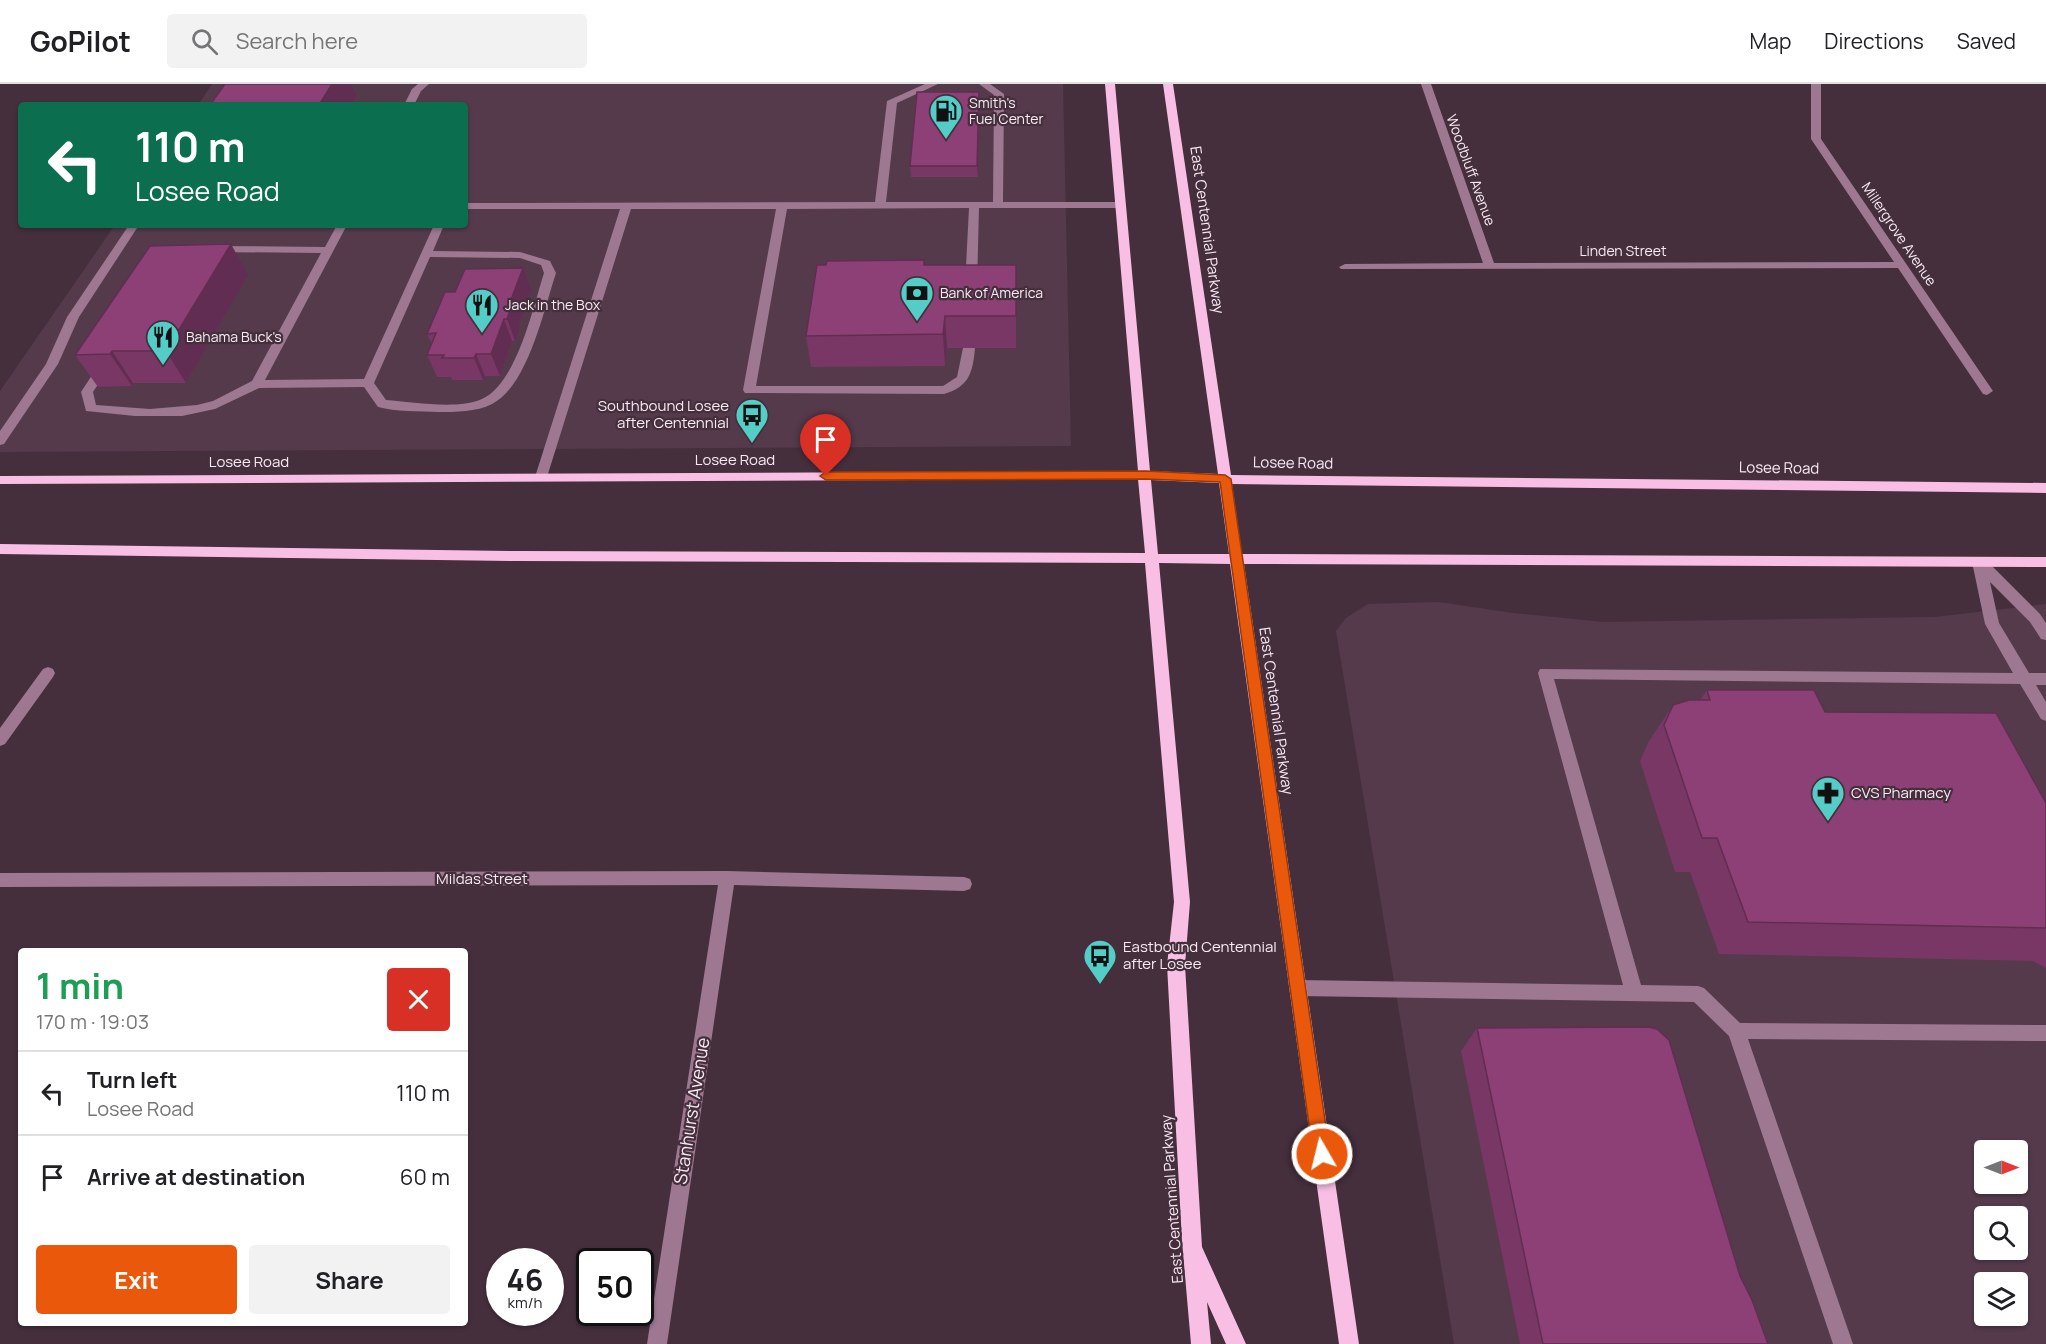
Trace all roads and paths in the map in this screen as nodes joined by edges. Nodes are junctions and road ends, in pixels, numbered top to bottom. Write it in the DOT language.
graph roads {
  1 [pos="424,84"];
  2 [pos="933,84"];
  3 [pos="984,84"];
  4 [pos="1110,84"];
  5 [pos="1168,84"];
  6 [pos="1426,84"];
  7 [pos="1816,84"];
  8 [pos="410,102"];
  9 [pos="627,205"];
  10 [pos="782,205"];
  11 [pos="880,205"];
  12 [pos="974,205"];
  13 [pos="998,205"];
  14 [pos="1121,205"];
  15 [pos="468,206"];
  16 [pos="132,228"];
  17 [pos="340,228"];
  18 [pos="438,228"];
  19 [pos="329,250"];
  20 [pos="204,251"];
  21 [pos="426,255"];
  22 [pos="1902,265"];
  23 [pos="1345,267"];
  24 [pos="1490,267"];
  25 [pos="970,297"];
  26 [pos="969,348"];
  27 [pos="112,353"];
  28 [pos="257,384"];
  29 [pos="368,384"];
  30 [pos="1987,391"];
  31 [pos="0,441"];
  32 [pos="1146,475"];
  33 [pos="541,477"];
  34 [pos="1225,479"];
  35 [pos="0,480"];
  36 [pos="2046,488"];
  37 [pos="0,549"];
  38 [pos="1153,557"];
  39 [pos="1237,560"];
  40 [pos="1979,562"];
  41 [pos="2046,562"];
  42 [pos="2046,635"];
  43 [pos="48,673"];
  44 [pos="2025,679"];
  45 [pos="2046,679"];
  46 [pos="2046,715"];
  47 [pos="0,740"];
  48 [pos="727,878"];
  49 [pos="0,880"];
  50 [pos="964,884"];
  51 [pos="1298,988"];
  52 [pos="1634,992"];
  53 [pos="1736,1032"];
  54 [pos="2046,1033"];
  55 [pos="1192,1241"];
  56 [pos="657,1344"];
  57 [pos="1201,1344"];
  58 [pos="1236,1344"];
  59 [pos="1349,1344"];
  60 [pos="1843,1344"];
  1 -- 8 [label="street"];
  2 -- 11 [label="street"];
  3 -- 13 [label="street"];
  4 -- 14 [label="main road, East Centennial Parkway"];
  5 -- 34 [label="main road, East Centennial Parkway"];
  6 -- 24 [label="street, Woodbluff Avenue"];
  7 -- 22 [label="street, Millergrove Avenue"];
  9 -- 10 [label="street"];
  9 -- 15 [label="street"];
  9 -- 33 [label="street"];
  10 -- 11 [label="street"];
  10 -- 26 [label="street"];
  11 -- 12 [label="street"];
  12 -- 13 [label="street"];
  12 -- 25 [label="street"];
  13 -- 14 [label="street"];
  14 -- 32 [label="main road, East Centennial Parkway"];
  16 -- 31 [label="street"];
  17 -- 19 [label="street"];
  18 -- 21 [label="street"];
  19 -- 20 [label="street"];
  19 -- 28 [label="street"];
  21 -- 29 [label="street"];
  21 -- 29 [label="street"];
  22 -- 24 [label="street, Linden Street"];
  22 -- 30 [label="street, Millergrove Avenue"];
  23 -- 24 [label="street, Linden Street"];
  27 -- 28 [label="street"];
  28 -- 29 [label="street"];
  32 -- 33 [label="main road, Losee Road"];
  32 -- 34 [label="main road, Losee Road"];
  32 -- 38 [label="main road, East Centennial Parkway"];
  33 -- 35 [label="main road, Losee Road"];
  34 -- 36 [label="main road, Losee Road"];
  34 -- 39 [label="main road, East Centennial Parkway"];
  37 -- 38 [label="main road"];
  38 -- 39 [label="main road"];
  38 -- 55 [label="main road, East Centennial Parkway"];
  39 -- 40 [label="main road"];
  39 -- 51 [label="main road, East Centennial Parkway"];
  40 -- 41 [label="main road"];
  40 -- 42 [label="street"];
  40 -- 44 [label="street"];
  43 -- 47 [label="street"];
  44 -- 45 [label="street"];
  44 -- 46 [label="street"];
  44 -- 52 [label="street"];
  48 -- 49 [label="street, Mildas Street"];
  48 -- 50 [label="street, Mildas Street"];
  48 -- 56 [label="street, Stanhurst Avenue"];
  51 -- 52 [label="street"];
  51 -- 59 [label="main road, East Centennial Parkway"];
  52 -- 53 [label="street"];
  53 -- 54 [label="street"];
  53 -- 60 [label="street"];
  55 -- 57 [label="main road, East Centennial Parkway"];
  55 -- 58 [label="main road"];
}
